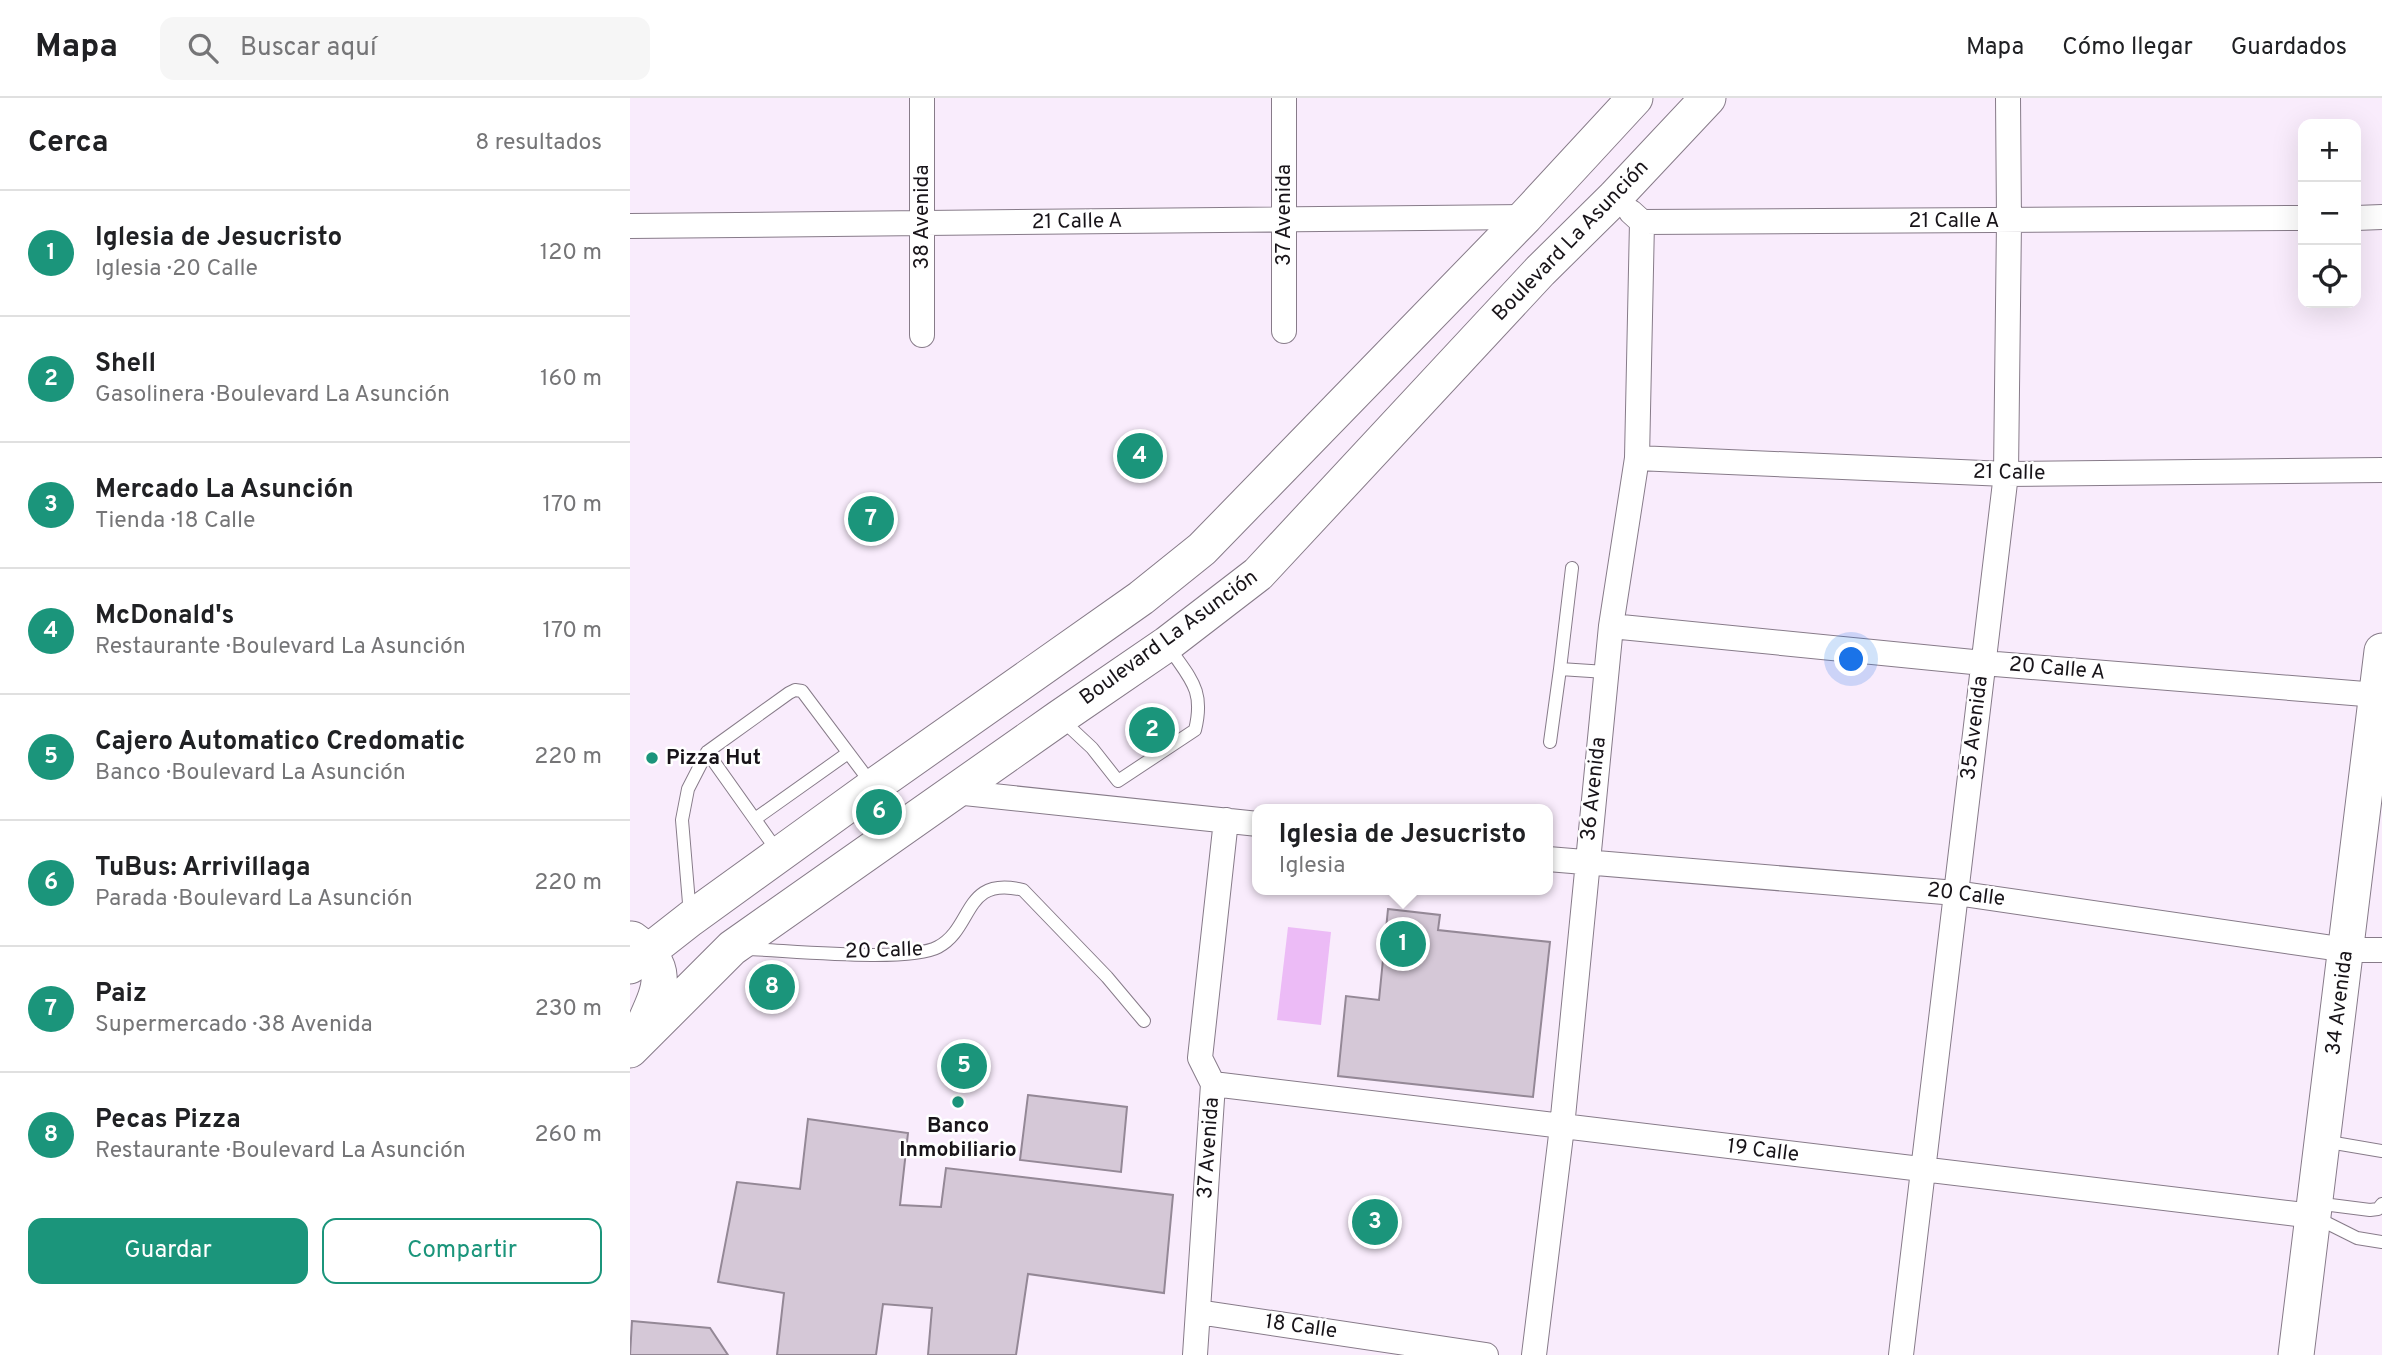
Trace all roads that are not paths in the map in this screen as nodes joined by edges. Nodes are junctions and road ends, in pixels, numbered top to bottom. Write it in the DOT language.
graph roads {
  1 [pos="922,98"];
  2 [pos="1284,98"];
  3 [pos="1635,98"];
  4 [pos="1708,98"];
  5 [pos="2008,98"];
  6 [pos="1615,197"];
  7 [pos="1525,217"];
  8 [pos="2298,218"];
  9 [pos="2361,218"];
  10 [pos="2382,218"];
  11 [pos="1284,219"];
  12 [pos="2009,221"];
  13 [pos="1642,222"];
  14 [pos="922,223"];
  15 [pos="630,226"];
  16 [pos="1284,331"];
  17 [pos="922,335"];
  18 [pos="1637,458"];
  19 [pos="2382,470"];
  20 [pos="2006,474"];
  21 [pos="1572,568"];
  22 [pos="1611,626"];
  23 [pos="1167,644"];
  24 [pos="2382,651"];
  25 [pos="1983,663"];
  26 [pos="1560,669"];
  27 [pos="1606,672"];
  28 [pos="2377,695"];
  29 [pos="1059,718"];
  30 [pos="1550,742"];
  31 [pos="707,752"];
  32 [pos="848,753"];
  33 [pos="1118,781"];
  34 [pos="874,786"];
  35 [pos="956,792"];
  36 [pos="1112,808"];
  37 [pos="755,819"];
  38 [pos="1226,820"];
  39 [pos="1252,823"];
  40 [pos="780,855"];
  41 [pos="1553,860"];
  42 [pos="1586,864"];
  43 [pos="1956,892"];
  44 [pos="690,919"];
  45 [pos="732,948"];
  46 [pos="2347,950"];
  47 [pos="2382,950"];
  48 [pos="636,952"];
  49 [pos="1144,1021"];
  50 [pos="632,1048"];
  51 [pos="1213,1084"];
  52 [pos="1562,1127"];
  53 [pos="2322,1142"];
  54 [pos="2382,1151"];
  55 [pos="1923,1170"];
  56 [pos="2382,1204"];
  57 [pos="2314,1210"];
  58 [pos="2382,1242"];
  59 [pos="1198,1312"];
  60 [pos="1195,1355"];
  61 [pos="1486,1355"];
  62 [pos="1534,1355"];
  63 [pos="1901,1355"];
  64 [pos="2296,1355"];
  1 -- 14 [label="street, 38 Avenida"];
  2 -- 11 [label="street, 37 Avenida"];
  3 -- 7 [label="main road"];
  4 -- 6 [label="main road, Boulevard La Asunción"];
  5 -- 12 [label="street, 35 Avenida"];
  6 -- 13 [label="street"];
  6 -- 23 [label="main road, Boulevard La Asunción"];
  7 -- 11 [label="street, 21 Calle A"];
  7 -- 34 [label="main road"];
  8 -- 12 [label="street, 21 Calle A"];
  9 -- 10 [label="street"];
  11 -- 14 [label="street, 21 Calle A"];
  11 -- 16 [label="street, 37 Avenida"];
  12 -- 13 [label="street, 21 Calle A"];
  12 -- 20 [label="street, 35 Avenida"];
  13 -- 18 [label="street, 36 Avenida"];
  14 -- 15 [label="street, 21 Calle A"];
  14 -- 17 [label="street, 38 Avenida"];
  18 -- 20 [label="street, 21 Calle"];
  18 -- 22 [label="street, 36 Avenida"];
  19 -- 20 [label="street, 21 Calle"];
  20 -- 25 [label="street, 35 Avenida"];
  21 -- 26 [label="lane"];
  22 -- 25 [label="street, 20 Calle A"];
  22 -- 27 [label="street, 36 Avenida"];
  23 -- 29 [label="main road, Boulevard La Asunción"];
  23 -- 33 [label="lane"];
  24 -- 28 [label="main road, 34 Avenida"];
  25 -- 28 [label="street, 20 Calle A"];
  25 -- 43 [label="street, 35 Avenida"];
  26 -- 27 [label="lane"];
  26 -- 30 [label="lane"];
  27 -- 42 [label="street, 36 Avenida"];
  28 -- 46 [label="main road, 34 Avenida"];
  29 -- 33 [label="lane"];
  29 -- 35 [label="main road, Boulevard La Asunción"];
  31 -- 32 [label="lane"];
  31 -- 37 [label="lane"];
  31 -- 44 [label="lane"];
  32 -- 34 [label="lane"];
  32 -- 37 [label="lane"];
  33 -- 36 [label="lane"];
  34 -- 40 [label="main road"];
  35 -- 36 [label="street"];
  35 -- 45 [label="main road, Boulevard La Asunción"];
  36 -- 38 [label="street"];
  37 -- 40 [label="lane"];
  38 -- 39 [label="street"];
  38 -- 51 [label="street, 37 Avenida"];
  40 -- 44 [label="main road"];
  41 -- 42 [label="street, 20 Calle"];
  42 -- 43 [label="street, 20 Calle"];
  42 -- 52 [label="street, 36 Avenida"];
  43 -- 46 [label="street, 20 Calle"];
  43 -- 55 [label="street, 35 Avenida"];
  44 -- 48 [label="main road"];
  45 -- 49 [label="lane, 20 Calle"];
  45 -- 50 [label="main road, Boulevard La Asunción"];
  46 -- 47 [label="street, 20 Calle"];
  46 -- 53 [label="main road, 34 Avenida"];
  48 -- 50 [label="main road"];
  51 -- 52 [label="street, 19 Calle"];
  51 -- 59 [label="street, 37 Avenida"];
  52 -- 55 [label="street, 19 Calle"];
  52 -- 62 [label="street, 36 Avenida"];
  53 -- 54 [label="lane"];
  53 -- 57 [label="main road, 34 Avenida"];
  55 -- 57 [label="street, 19 Calle"];
  55 -- 63 [label="street, 35 Avenida"];
  56 -- 57 [label="lane"];
  57 -- 58 [label="lane"];
  57 -- 64 [label="main road, 34 Avenida"];
  59 -- 60 [label="street, 37 Avenida"];
  59 -- 61 [label="street, 18 Calle"];
}
